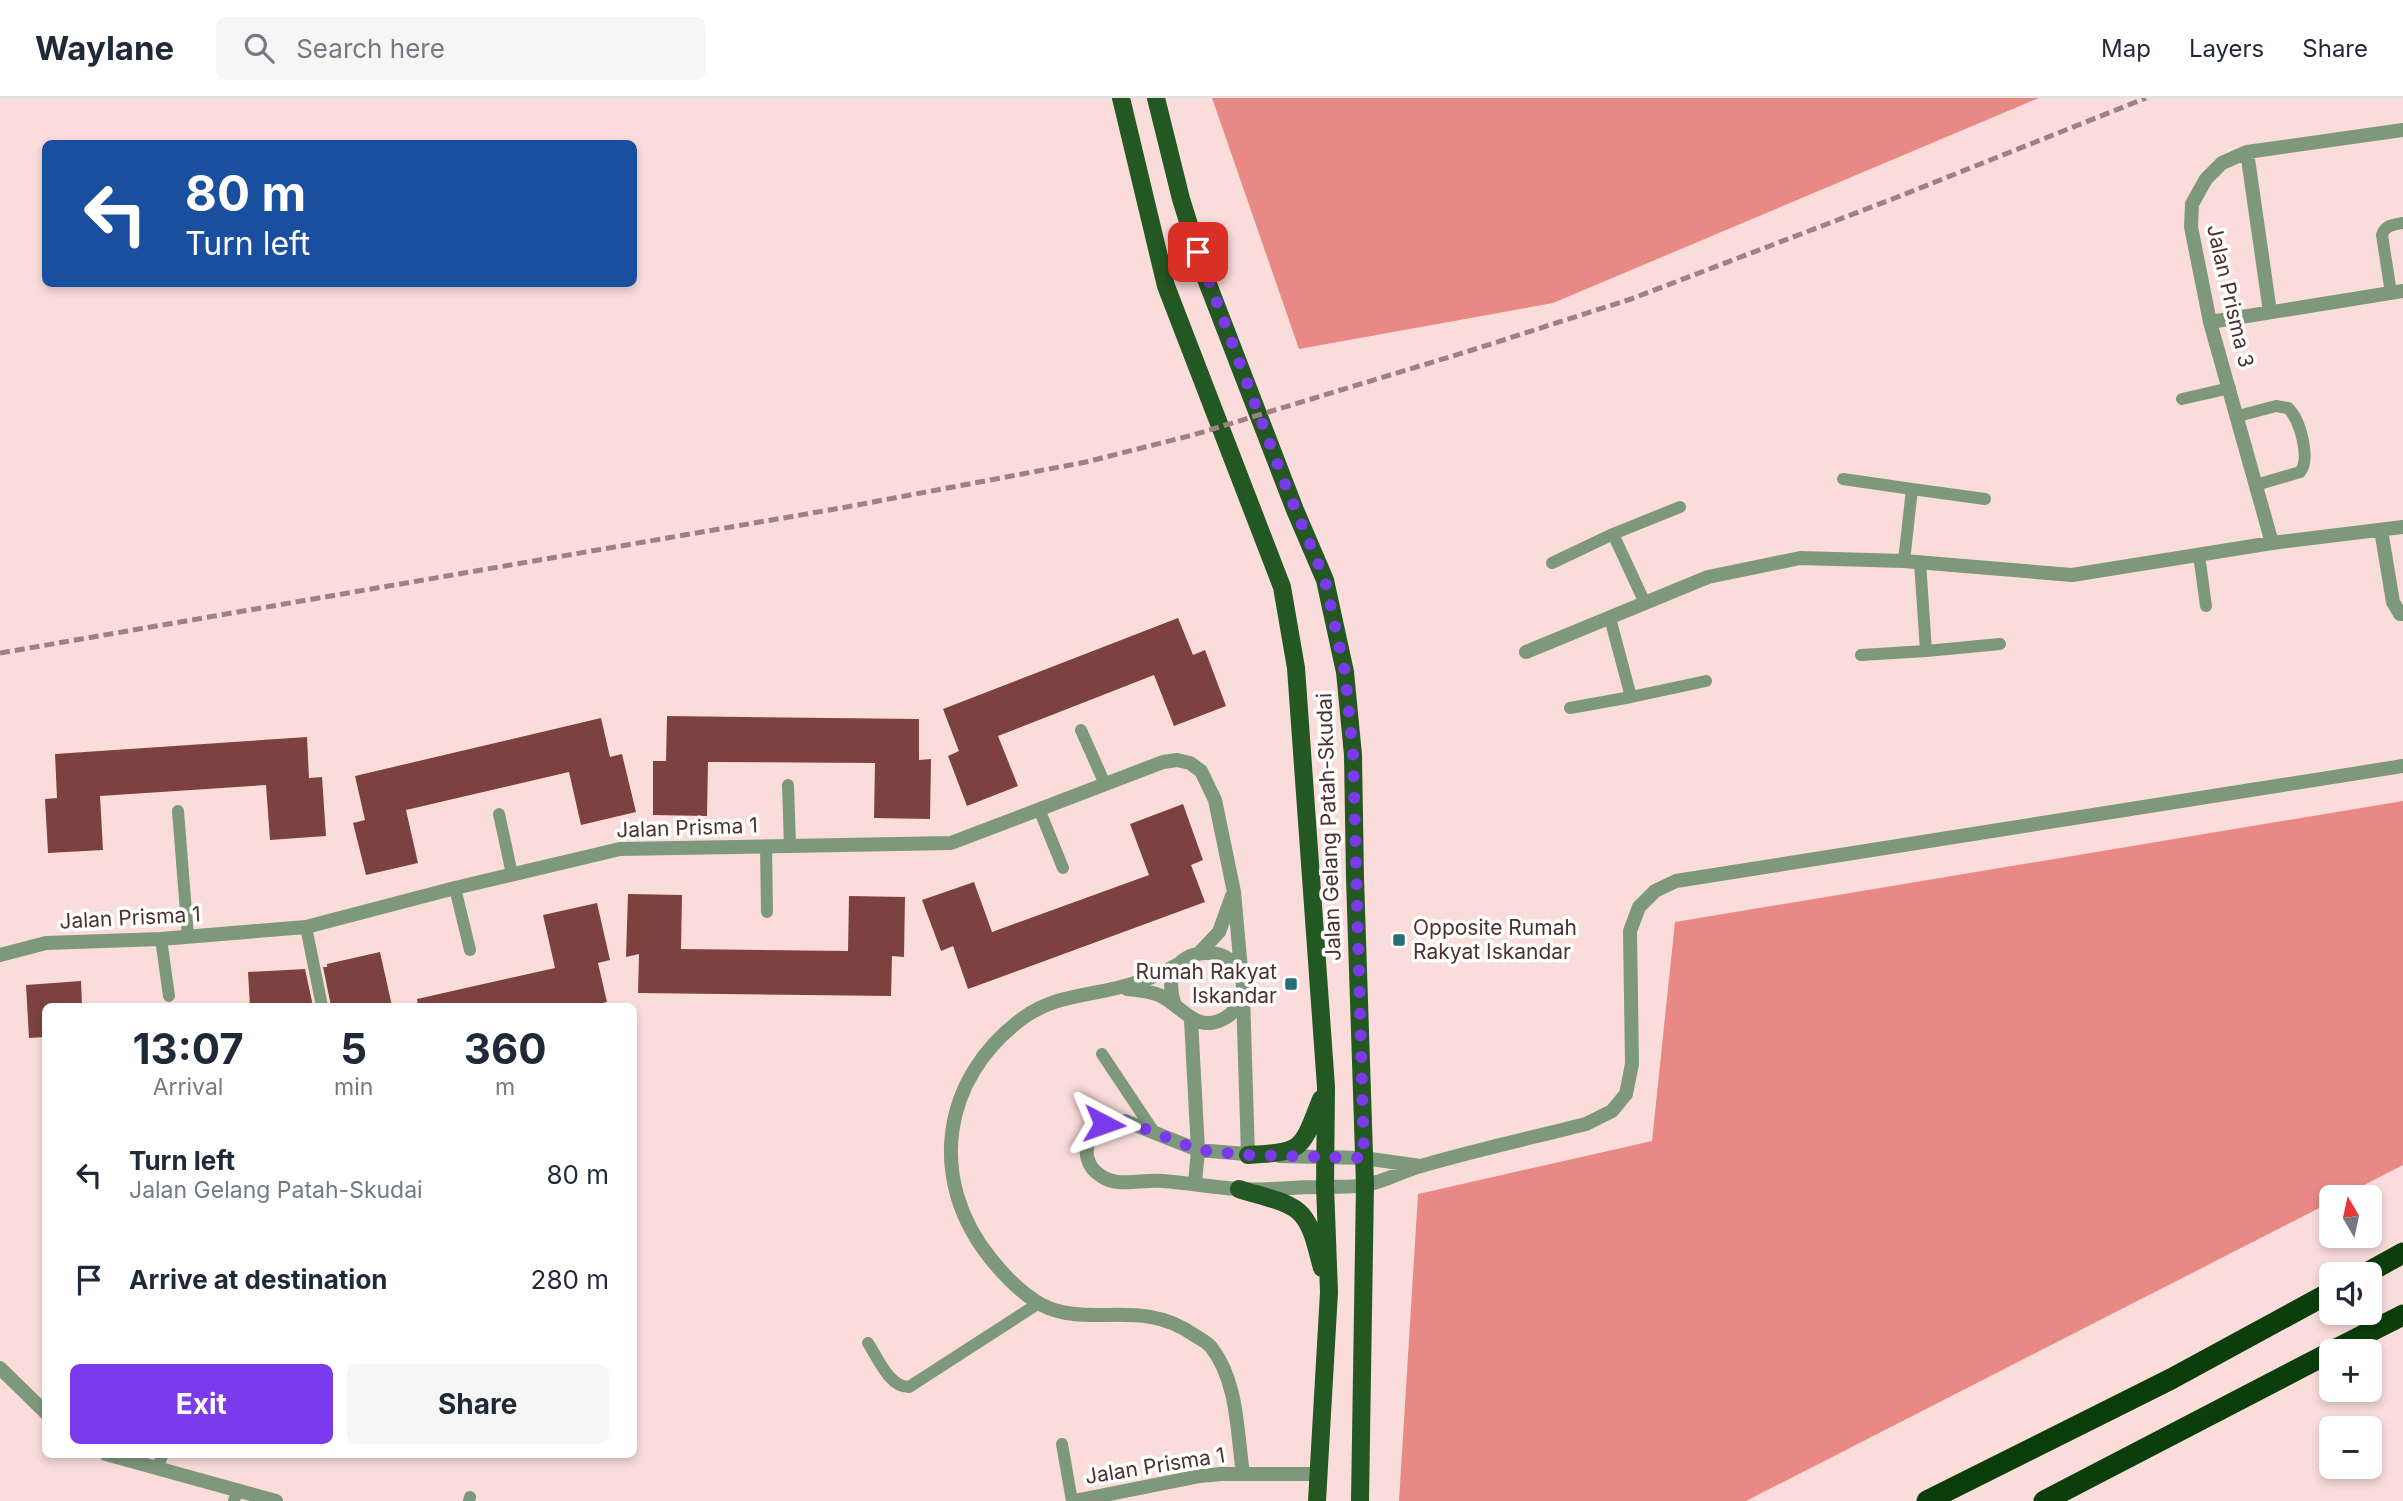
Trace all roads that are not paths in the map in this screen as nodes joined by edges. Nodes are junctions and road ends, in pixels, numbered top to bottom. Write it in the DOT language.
graph roads {
  1 [pos="1121,98"];
  2 [pos="1156,98"];
  3 [pos="2403,130"];
  4 [pos="2247,152"];
  5 [pos="2403,223"];
  6 [pos="2397,292"];
  7 [pos="2270,312"];
  8 [pos="2210,322"];
  9 [pos="2230,388"];
  10 [pos="2182,399"];
  11 [pos="2238,416"];
  12 [pos="1843,479"];
  13 [pos="2256,485"];
  14 [pos="1912,489"];
  15 [pos="1985,499"];
  16 [pos="1680,507"];
  17 [pos="2403,527"];
  18 [pos="2381,530"];
  19 [pos="1613,534"];
  20 [pos="2272,543"];
  21 [pos="2199,555"];
  22 [pos="1904,561"];
  23 [pos="1920,562"];
  24 [pos="1552,563"];
  25 [pos="1644,603"];
  26 [pos="2206,606"];
  27 [pos="2403,614"];
  28 [pos="1610,618"];
  29 [pos="2000,644"];
  30 [pos="1926,650"];
  31 [pos="1526,652"];
  32 [pos="1861,655"];
  33 [pos="1706,681"];
  34 [pos="1631,696"];
  35 [pos="1570,708"];
  36 [pos="1081,730"];
  37 [pos="2403,766"];
  38 [pos="1105,784"];
  39 [pos="788,785"];
  40 [pos="1039,809"];
  41 [pos="178,811"];
  42 [pos="499,814"];
  43 [pos="766,846"];
  44 [pos="790,846"];
  45 [pos="1063,868"];
  46 [pos="512,874"];
  47 [pos="455,888"];
  48 [pos="1234,892"];
  49 [pos="767,912"];
  50 [pos="306,927"];
  51 [pos="188,937"];
  52 [pos="161,939"];
  53 [pos="470,950"];
  54 [pos="1200,952"];
  55 [pos="0,955"];
  56 [pos="1181,963"];
  57 [pos="1242,986"];
  58 [pos="1119,988"];
  59 [pos="169,996"];
  60 [pos="321,1003"];
  61 [pos="1175,1004"];
  62 [pos="1191,1020"];
  63 [pos="1102,1054"];
  64 [pos="1326,1087"];
  65 [pos="1154,1132"];
  66 [pos="1198,1150"];
  67 [pos="1248,1155"];
  68 [pos="1325,1157"];
  69 [pos="1364,1158"];
  70 [pos="1420,1166"];
  71 [pos="1195,1183"];
  72 [pos="1365,1185"];
  73 [pos="1325,1186"];
  74 [pos="1240,1189"];
  75 [pos="2403,1253"];
  76 [pos="2382,1265"];
  77 [pos="1329,1292"];
  78 [pos="2319,1299"];
  79 [pos="1039,1303"];
  80 [pos="2403,1315"];
  81 [pos="2356,1339"];
  82 [pos="868,1343"];
  83 [pos="2319,1358"];
  84 [pos="2,1373"];
  85 [pos="42,1409"];
  86 [pos="1062,1444"];
  87 [pos="121,1458"];
  88 [pos="161,1458"];
  89 [pos="157,1468"];
  90 [pos="1243,1474"];
  91 [pos="1317,1474"];
  92 [pos="236,1496"];
  93 [pos="276,1501"];
  94 [pos="1073,1501"];
  95 [pos="1317,1501"];
  96 [pos="1360,1501"];
  97 [pos="1927,1501"];
  98 [pos="2044,1501"];
  1 -- 64 [label="main road, Jalan Gelang Patah-Skudai"];
  2 -- 69 [label="main road, Jalan Gelang Patah-Skudai"];
  3 -- 4 [label="street, Jalan Prisma 3"];
  4 -- 7 [label="street"];
  4 -- 8 [label="street, Jalan Prisma 3"];
  5 -- 6 [label="lane"];
  6 -- 7 [label="street"];
  7 -- 8 [label="street"];
  8 -- 9 [label="street, Jalan Prisma 3"];
  9 -- 10 [label="lane"];
  9 -- 11 [label="street, Jalan Prisma 3"];
  11 -- 13 [label="street, Jalan Prisma 3"];
  11 -- 13 [label="lane"];
  12 -- 14 [label="lane"];
  13 -- 20 [label="street, Jalan Prisma 3"];
  14 -- 15 [label="lane"];
  14 -- 22 [label="lane"];
  16 -- 19 [label="lane"];
  17 -- 18 [label="street"];
  18 -- 20 [label="street"];
  18 -- 27 [label="street"];
  19 -- 24 [label="lane"];
  19 -- 25 [label="lane"];
  20 -- 21 [label="street"];
  21 -- 23 [label="street"];
  21 -- 26 [label="lane"];
  22 -- 23 [label="street"];
  22 -- 25 [label="street"];
  23 -- 30 [label="lane"];
  25 -- 28 [label="street"];
  28 -- 31 [label="street"];
  28 -- 34 [label="lane"];
  29 -- 30 [label="lane"];
  30 -- 32 [label="lane"];
  33 -- 34 [label="lane"];
  34 -- 35 [label="lane"];
  36 -- 38 [label="lane"];
  37 -- 70 [label="street"];
  38 -- 40 [label="street, Jalan Prisma 1"];
  38 -- 48 [label="street, Jalan Prisma 1"];
  39 -- 44 [label="lane"];
  40 -- 44 [label="street, Jalan Prisma 1"];
  40 -- 45 [label="lane"];
  41 -- 51 [label="lane"];
  42 -- 46 [label="lane"];
  43 -- 44 [label="street, Jalan Prisma 1"];
  43 -- 46 [label="street, Jalan Prisma 1"];
  43 -- 49 [label="lane"];
  46 -- 47 [label="street, Jalan Prisma 1"];
  47 -- 50 [label="street, Jalan Prisma 1"];
  47 -- 53 [label="lane"];
  48 -- 54 [label="street"];
  48 -- 57 [label="street, Jalan Prisma 1"];
  50 -- 51 [label="street, Jalan Prisma 1"];
  50 -- 60 [label="lane"];
  51 -- 52 [label="street, Jalan Prisma 1"];
  52 -- 55 [label="street, Jalan Prisma 1"];
  52 -- 59 [label="lane"];
  54 -- 56 [label="street"];
  54 -- 57 [label="street"];
  56 -- 58 [label="street"];
  56 -- 61 [label="street"];
  57 -- 62 [label="street"];
  57 -- 67 [label="street, Jalan Prisma 1"];
  58 -- 61 [label="street"];
  58 -- 79 [label="street"];
  61 -- 62 [label="street"];
  62 -- 66 [label="street"];
  63 -- 65 [label="lane"];
  64 -- 67 [label="main road"];
  64 -- 68 [label="main road, Jalan Gelang Patah-Skudai"];
  65 -- 66 [label="street"];
  65 -- 71 [label="street"];
  66 -- 67 [label="street"];
  66 -- 71 [label="street"];
  67 -- 68 [label="street"];
  68 -- 69 [label="street"];
  68 -- 73 [label="main road, Jalan Gelang Patah-Skudai"];
  69 -- 70 [label="street"];
  69 -- 72 [label="main road, Jalan Gelang Patah-Skudai"];
  70 -- 72 [label="street"];
  71 -- 74 [label="street"];
  72 -- 73 [label="street"];
  72 -- 96 [label="main road, Jalan Gelang Patah-Skudai"];
  73 -- 74 [label="street"];
  73 -- 77 [label="main road, Jalan Gelang Patah-Skudai"];
  74 -- 77 [label="main road"];
  75 -- 76 [label="highway"];
  77 -- 91 [label="main road, Jalan Gelang Patah-Skudai"];
  78 -- 97 [label="highway"];
  79 -- 82 [label="lane"];
  79 -- 90 [label="street"];
  80 -- 81 [label="highway"];
  83 -- 98 [label="highway"];
  84 -- 85 [label="street"];
  86 -- 94 [label="lane"];
  87 -- 89 [label="street"];
  88 -- 89 [label="lane"];
  89 -- 92 [label="street"];
  90 -- 91 [label="street, Jalan Prisma 1"];
  90 -- 94 [label="street, Jalan Prisma 1"];
  91 -- 95 [label="main road, Jalan Gelang Patah-Skudai"];
  92 -- 93 [label="street"];
}
